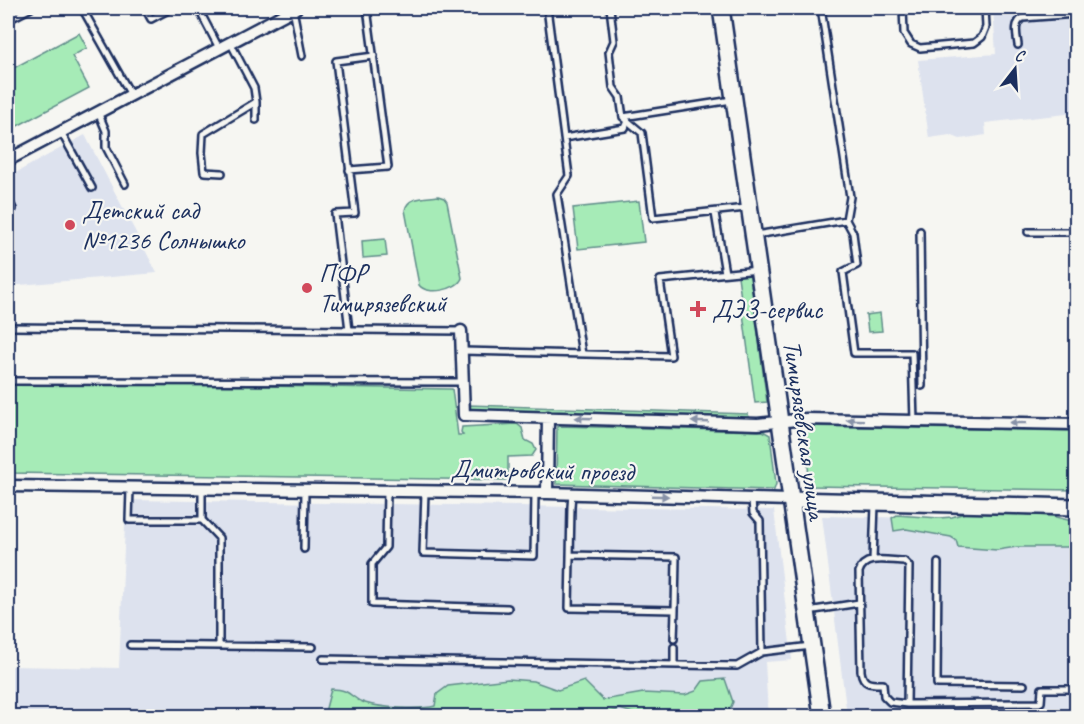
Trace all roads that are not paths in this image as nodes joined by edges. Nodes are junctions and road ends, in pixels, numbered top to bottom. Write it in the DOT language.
graph roads {
  1 [pos="31,8"];
  2 [pos="82,8"];
  3 [pos="145,8"];
  4 [pos="172,8"];
  5 [pos="198,8"];
  6 [pos="294,8"];
  7 [pos="367,8"];
  8 [pos="547,8"];
  9 [pos="610,8"];
  10 [pos="721,8"];
  11 [pos="821,8"];
  12 [pos="903,8"];
  13 [pos="985,8"];
  14 [pos="21,10"];
  15 [pos="1076,11"];
  16 [pos="8,20"];
  17 [pos="230,42"];
  18 [pos="1018,45"];
  19 [pos="219,48"];
  20 [pos="302,56"];
  21 [pos="374,56"];
  22 [pos="131,95"];
  23 [pos="734,99"];
  24 [pos="256,102"];
  25 [pos="98,112"];
  26 [pos="623,117"];
  27 [pos="256,120"];
  28 [pos="628,121"];
  29 [pos="61,132"];
  30 [pos="564,138"];
  31 [pos="8,160"];
  32 [pos="349,170"];
  33 [pos="222,173"];
  34 [pos="125,184"];
  35 [pos="92,188"];
  36 [pos="8,199"];
  37 [pos="750,207"];
  38 [pos="13,209"];
  39 [pos="716,213"];
  40 [pos="846,220"];
  41 [pos="920,231"];
  42 [pos="1028,232"];
  43 [pos="1077,232"];
  44 [pos="754,235"];
  45 [pos="759,269"];
  46 [pos="725,273"];
  47 [pos="8,327"];
  48 [pos="349,330"];
  49 [pos="461,331"];
  50 [pos="462,351"];
  51 [pos="582,354"];
  52 [pos="8,381"];
  53 [pos="463,382"];
  54 [pos="922,386"];
  55 [pos="548,417"];
  56 [pos="779,422"];
  57 [pos="914,422"];
  58 [pos="1077,424"];
  59 [pos="8,486"];
  60 [pos="130,489"];
  61 [pos="202,489"];
  62 [pos="305,490"];
  63 [pos="387,491"];
  64 [pos="424,492"];
  65 [pos="535,493"];
  66 [pos="547,493"];
  67 [pos="572,493"];
  68 [pos="752,498"];
  69 [pos="790,500"];
  70 [pos="875,502"];
  71 [pos="1077,507"];
  72 [pos="202,520"];
  73 [pos="304,549"];
  74 [pos="570,555"];
  75 [pos="873,560"];
  76 [pos="938,563"];
  77 [pos="860,603"];
  78 [pos="508,608"];
  79 [pos="675,610"];
  80 [pos="806,611"];
  81 [pos="674,639"];
  82 [pos="130,645"];
  83 [pos="219,646"];
  84 [pos="811,646"];
  85 [pos="313,647"];
  86 [pos="674,647"];
  87 [pos="762,652"];
  88 [pos="322,659"];
  89 [pos="674,665"];
  90 [pos="1024,685"];
  91 [pos="1077,689"];
  92 [pos="907,704"];
  93 [pos="822,717"];
  1 -- 14 [label="lane"];
  2 -- 22 [label="lane"];
  3 -- 4 [label="lane"];
  5 -- 19 [label="lane"];
  6 -- 17 [label="street"];
  6 -- 20 [label="lane"];
  7 -- 21 [label="lane"];
  8 -- 30 [label="lane"];
  9 -- 26 [label="lane"];
  10 -- 23 [label="main road, Тимирязевская улица"];
  11 -- 40 [label="lane"];
  12 -- 13 [label="lane"];
  14 -- 16 [label="lane"];
  15 -- 18 [label="lane"];
  17 -- 19 [label="street"];
  17 -- 24 [label="lane"];
  19 -- 22 [label="street"];
  21 -- 32 [label="lane"];
  21 -- 32 [label="lane"];
  22 -- 25 [label="street"];
  23 -- 26 [label="lane"];
  23 -- 37 [label="main road, Тимирязевская улица"];
  24 -- 27 [label="lane"];
  24 -- 33 [label="lane"];
  25 -- 29 [label="street"];
  25 -- 34 [label="lane"];
  26 -- 28 [label="lane"];
  28 -- 30 [label="lane"];
  28 -- 39 [label="lane"];
  29 -- 31 [label="street"];
  29 -- 35 [label="lane"];
  30 -- 51 [label="lane"];
  32 -- 48 [label="lane"];
  36 -- 38 [label="lane"];
  37 -- 39 [label="lane"];
  37 -- 44 [label="main road, Тимирязевская улица"];
  39 -- 46 [label="lane"];
  40 -- 44 [label="lane"];
  40 -- 57 [label="lane"];
  41 -- 54 [label="lane"];
  42 -- 43 [label="lane"];
  44 -- 45 [label="main road, Тимирязевская улица"];
  45 -- 46 [label="lane"];
  45 -- 56 [label="main road, Тимирязевская улица"];
  46 -- 51 [label="lane"];
  47 -- 48 [label="lane"];
  48 -- 49 [label="lane"];
  49 -- 50 [label="street"];
  50 -- 51 [label="lane"];
  50 -- 53 [label="street"];
  52 -- 53 [label="lane"];
  53 -- 55 [label="street"];
  56 -- 55 [label="street, one-way"];
  55 -- 66 [label="street"];
  57 -- 56 [label="street, one-way"];
  56 -- 69 [label="main road, Тимирязевская улица"];
  58 -- 57 [label="street, one-way"];
  59 -- 60 [label="street, Дмитровский проезд"];
  60 -- 61 [label="street, Дмитровский проезд"];
  60 -- 72 [label="lane"];
  61 -- 62 [label="street, Дмитровский проезд"];
  61 -- 72 [label="lane"];
  62 -- 63 [label="street, Дмитровский проезд"];
  62 -- 73 [label="lane"];
  63 -- 64 [label="street, Дмитровский проезд"];
  63 -- 78 [label="lane"];
  64 -- 65 [label="street, Дмитровский проезд"];
  64 -- 65 [label="lane"];
  65 -- 66 [label="street, Дмитровский проезд"];
  66 -- 67 [label="street, Дмитровский проезд"];
  67 -- 68 [label="street, Дмитровский проезд, one-way"];
  67 -- 74 [label="lane"];
  68 -- 69 [label="street, Дмитровский проезд"];
  68 -- 87 [label="lane"];
  69 -- 70 [label="main road, Дмитровский проезд"];
  69 -- 80 [label="main road, Тимирязевская улица"];
  70 -- 71 [label="main road, Дмитровский проезд"];
  70 -- 75 [label="lane"];
  72 -- 83 [label="lane"];
  74 -- 79 [label="lane"];
  74 -- 79 [label="lane"];
  75 -- 77 [label="lane"];
  75 -- 92 [label="lane"];
  76 -- 90 [label="lane"];
  77 -- 80 [label="lane"];
  77 -- 92 [label="lane"];
  79 -- 81 [label="lane"];
  80 -- 84 [label="main road, Тимирязевская улица"];
  82 -- 83 [label="lane"];
  83 -- 85 [label="lane"];
  84 -- 87 [label="lane"];
  84 -- 93 [label="main road, Тимирязевская улица"];
  86 -- 89 [label="lane"];
  87 -- 89 [label="lane"];
  88 -- 89 [label="lane"];
  91 -- 92 [label="lane"];
}
